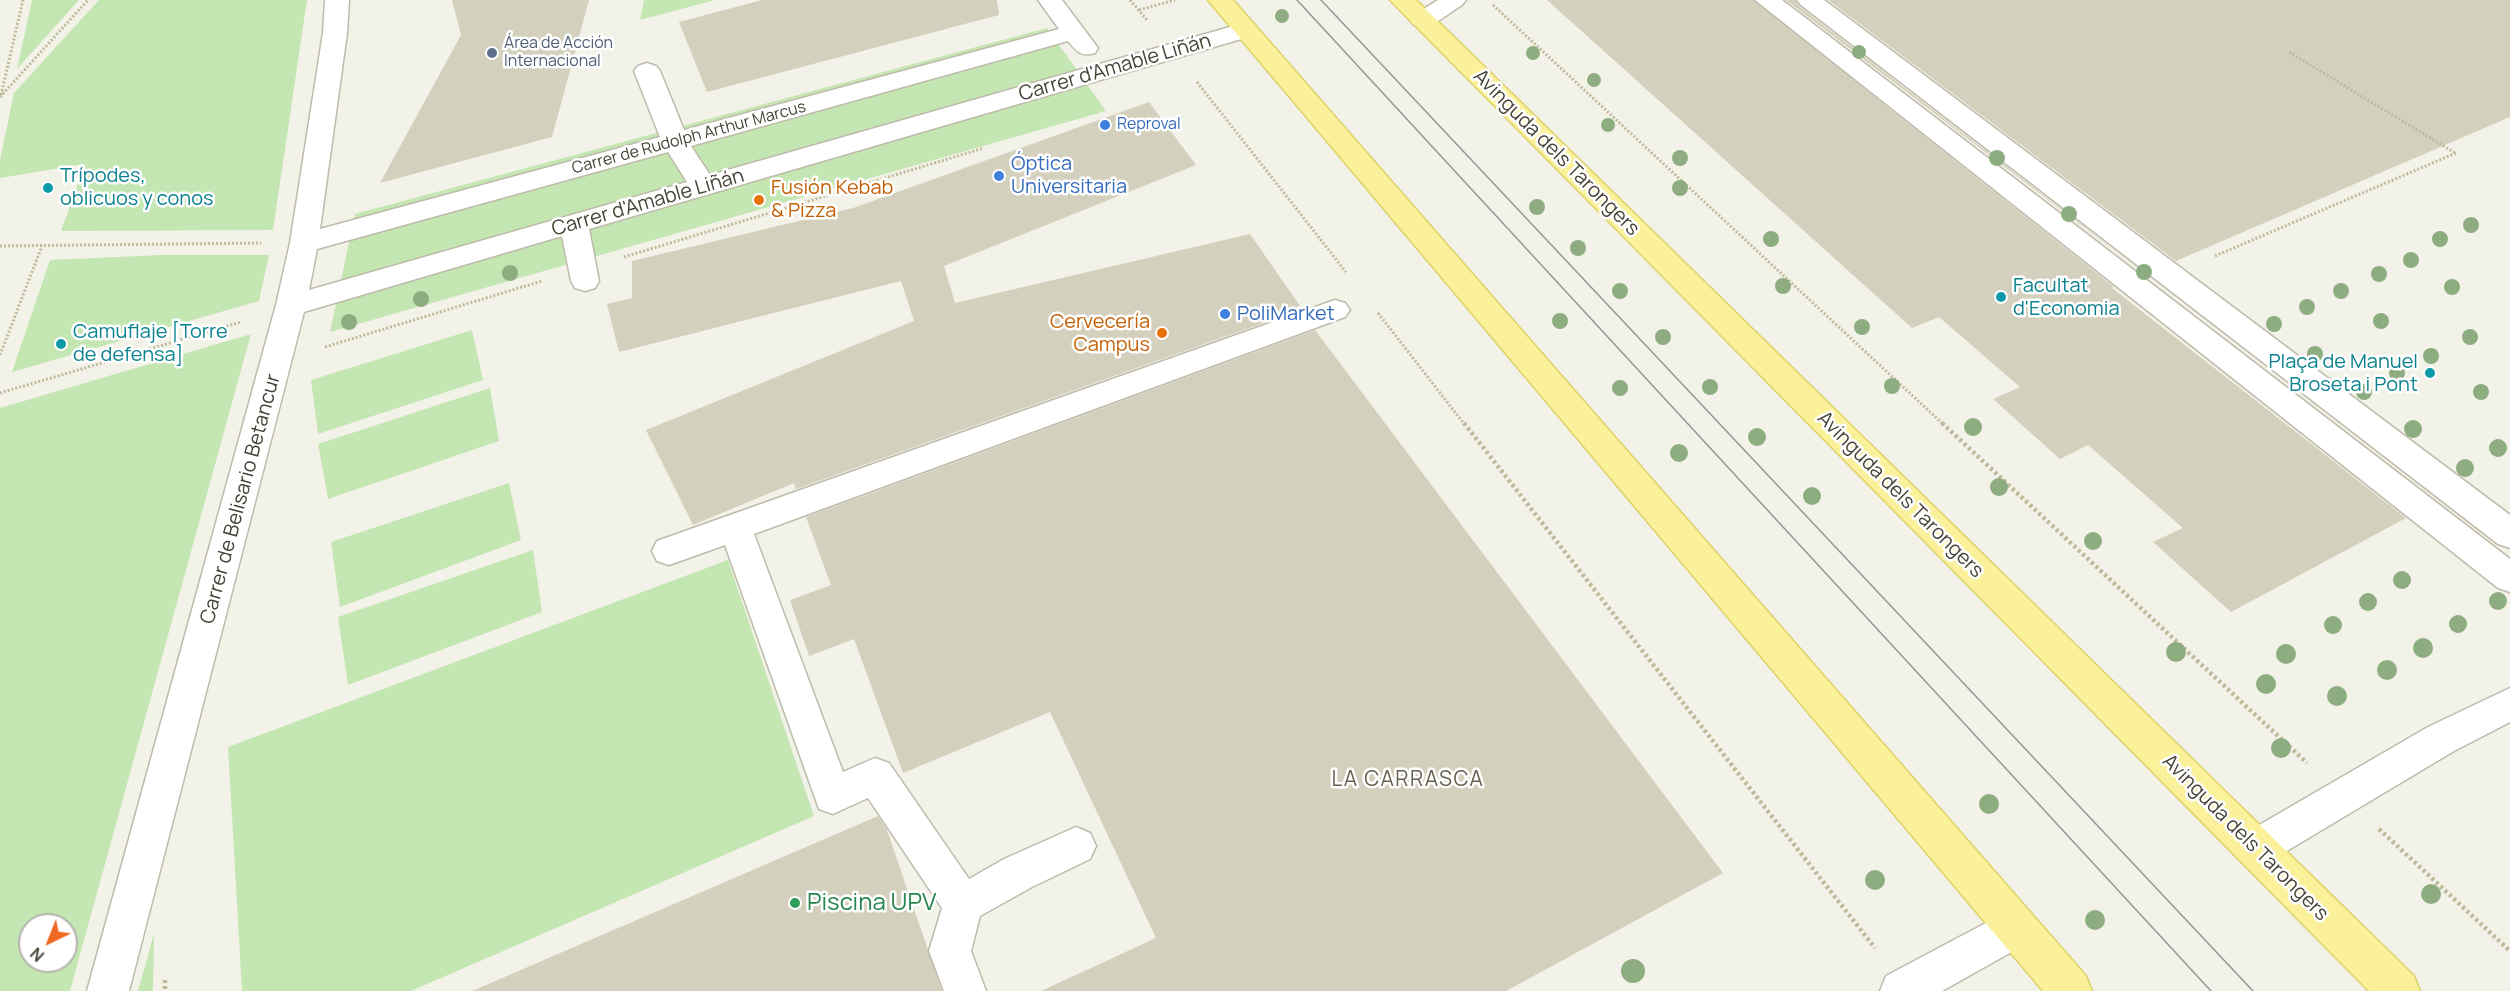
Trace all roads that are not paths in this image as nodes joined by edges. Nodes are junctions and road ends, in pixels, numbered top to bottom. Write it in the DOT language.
graph roads {
  1 [pos="337,0"];
  2 [pos="1050,0"];
  3 [pos="1220,0"];
  4 [pos="1454,0"];
  5 [pos="1767,0"];
  6 [pos="1809,0"];
  7 [pos="1412,10"];
  8 [pos="1246,30"];
  9 [pos="1074,32"];
  10 [pos="647,71"];
  11 [pos="1103,71"];
  12 [pos="675,142"];
  13 [pos="704,187"];
  14 [pos="574,224"];
  15 [pos="304,243"];
  16 [pos="583,275"];
  17 [pos="291,305"];
  18 [pos="1335,309"];
  19 [pos="735,527"];
  20 [pos="2510,534"];
  21 [pos="669,550"];
  22 [pos="2510,578"];
  23 [pos="2510,704"];
  24 [pos="1076,846"];
  25 [pos="2256,848"];
  26 [pos="963,904"];
  27 [pos="2016,927"];
  28 [pos="1904,990"];
  29 [pos="108,991"];
  30 [pos="965,991"];
  31 [pos="2071,991"];
  32 [pos="2399,991"];
  1 -- 15 [label="street, Carrer de Belisario Betancur"];
  2 -- 9 [label="street"];
  3 -- 8 [label="main road"];
  4 -- 7 [label="street"];
  5 -- 22 [label="street"];
  6 -- 20 [label="street"];
  7 -- 25 [label="main road, Avinguda dels Tarongers"];
  8 -- 11 [label="street, Carrer d'Amable Liñán"];
  8 -- 27 [label="main road"];
  9 -- 11 [label="street"];
  9 -- 12 [label="street, Carrer de Rudolph Arthur Marcus"];
  10 -- 12 [label="street"];
  11 -- 13 [label="street, Carrer d'Amable Liñán"];
  12 -- 13 [label="street"];
  12 -- 15 [label="street, Carrer de Rudolph Arthur Marcus"];
  13 -- 14 [label="street, Carrer d'Amable Liñán"];
  14 -- 16 [label="street"];
  14 -- 17 [label="street, Carrer d'Amable Liñán"];
  15 -- 17 [label="street, Carrer de Belisario Betancur"];
  17 -- 29 [label="street, Carrer de Belisario Betancur"];
  18 -- 19 [label="street"];
  19 -- 21 [label="street"];
  19 -- 26 [label="street"];
  23 -- 25 [label="street"];
  24 -- 26 [label="street"];
  25 -- 32 [label="main road, Avinguda dels Tarongers"];
  26 -- 30 [label="street"];
  27 -- 28 [label="street"];
  27 -- 31 [label="main road"];
}
